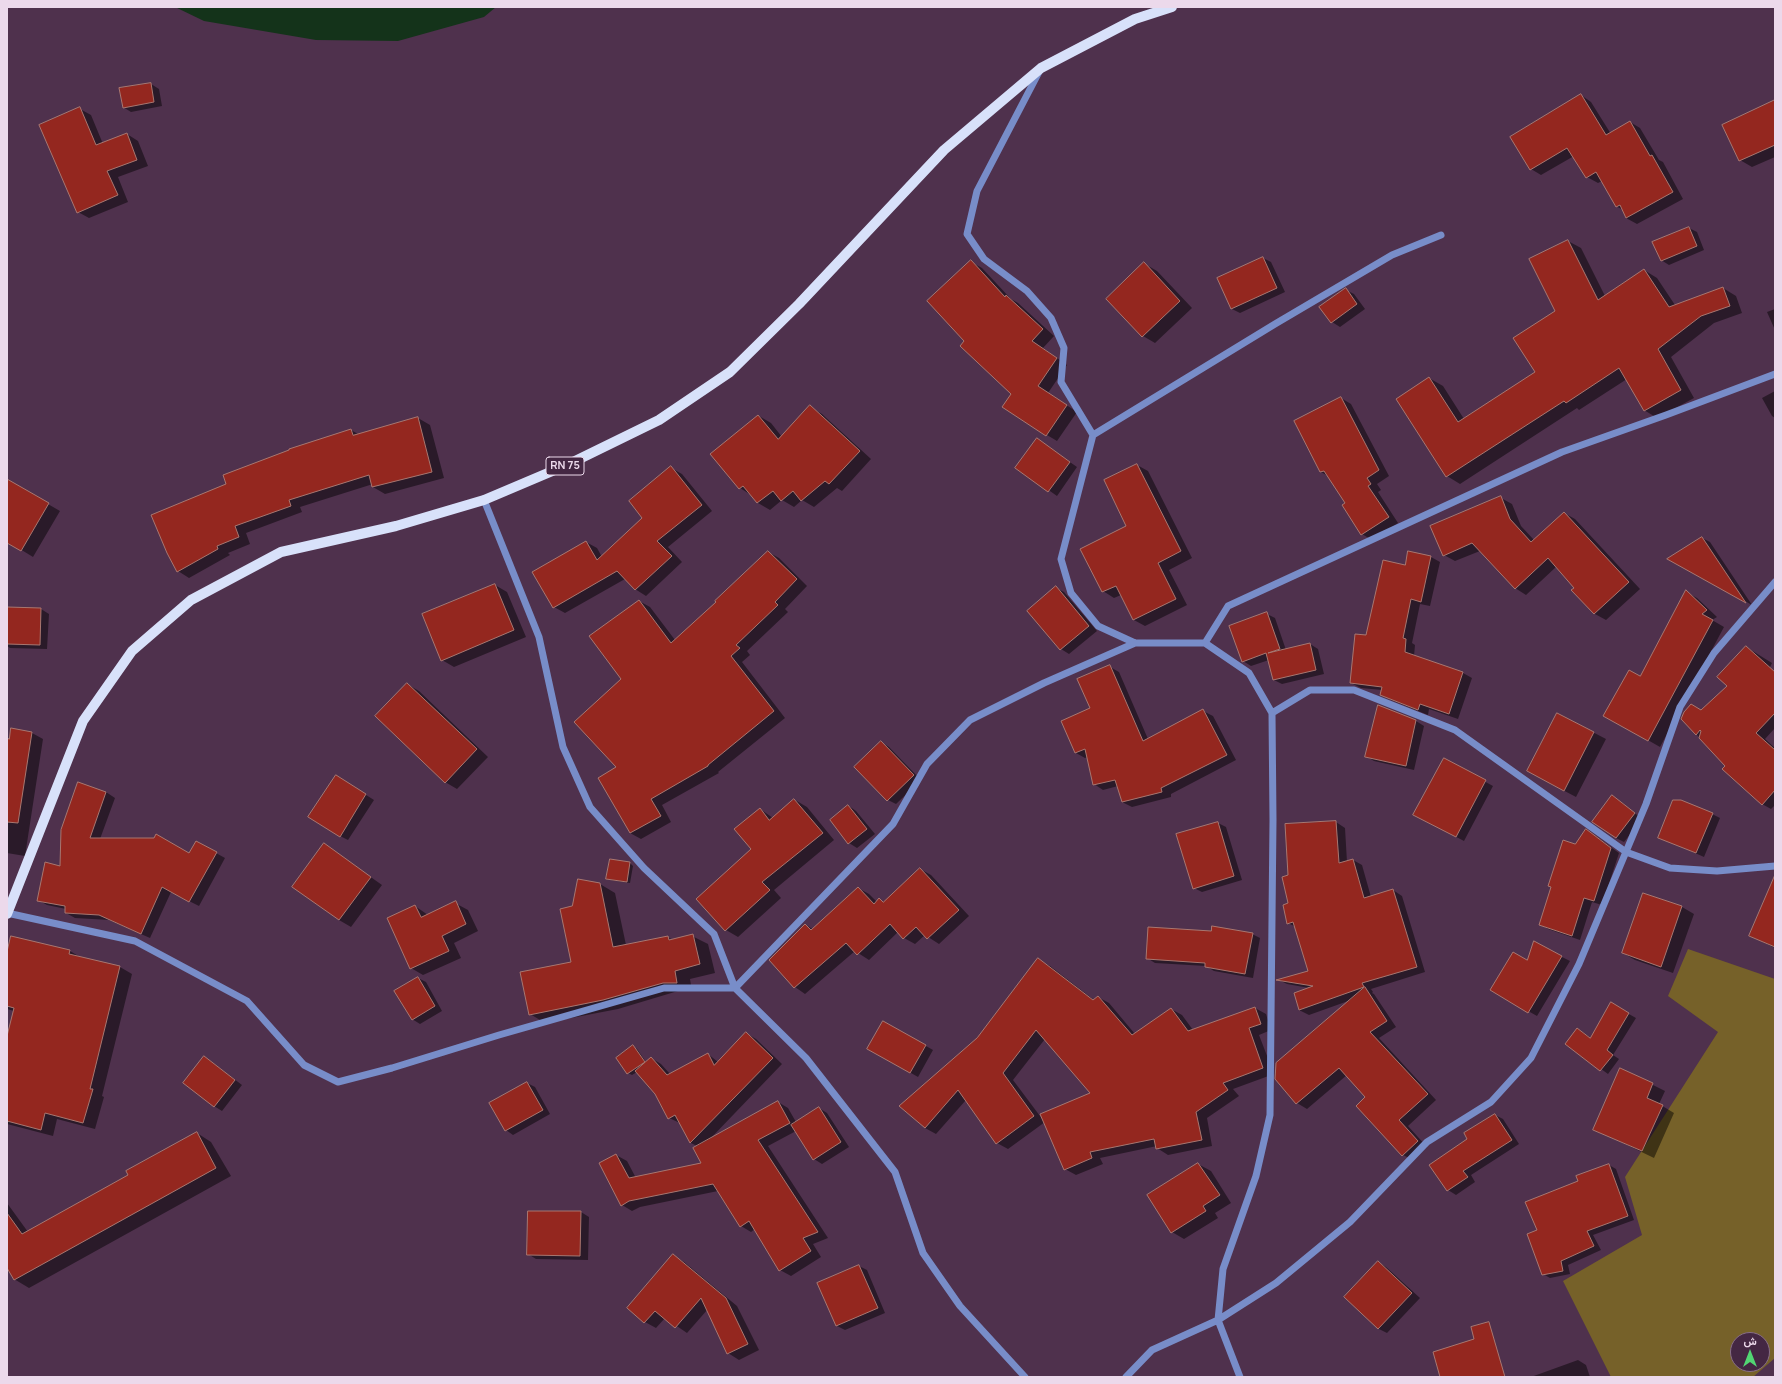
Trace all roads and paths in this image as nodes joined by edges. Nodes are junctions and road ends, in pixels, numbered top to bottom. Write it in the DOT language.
graph roads {
  1 [pos="1172,7"];
  2 [pos="1041,68"];
  3 [pos="1441,235"];
  4 [pos="1775,374"];
  5 [pos="1093,435"];
  6 [pos="484,500"];
  7 [pos="1775,582"];
  8 [pos="1135,643"];
  9 [pos="1205,643"];
  10 [pos="1272,713"];
  11 [pos="1626,852"];
  12 [pos="1775,866"];
  13 [pos="7,914"];
  14 [pos="735,988"];
  15 [pos="1218,1320"];
  16 [pos="1025,1377"];
  17 [pos="1126,1377"];
  18 [pos="1240,1377"];
  1 -- 2 [label="main road, RN 75"];
  2 -- 5 [label="street"];
  2 -- 6 [label="main road, RN 75"];
  3 -- 5 [label="street"];
  4 -- 9 [label="street"];
  5 -- 8 [label="street"];
  6 -- 13 [label="main road, RN 75"];
  6 -- 14 [label="street"];
  7 -- 11 [label="street"];
  8 -- 9 [label="street"];
  8 -- 14 [label="street"];
  9 -- 10 [label="street"];
  10 -- 11 [label="street"];
  10 -- 15 [label="street"];
  11 -- 12 [label="street"];
  11 -- 15 [label="street"];
  13 -- 14 [label="street"];
  14 -- 16 [label="street"];
  15 -- 17 [label="street"];
  15 -- 18 [label="street"];
}
